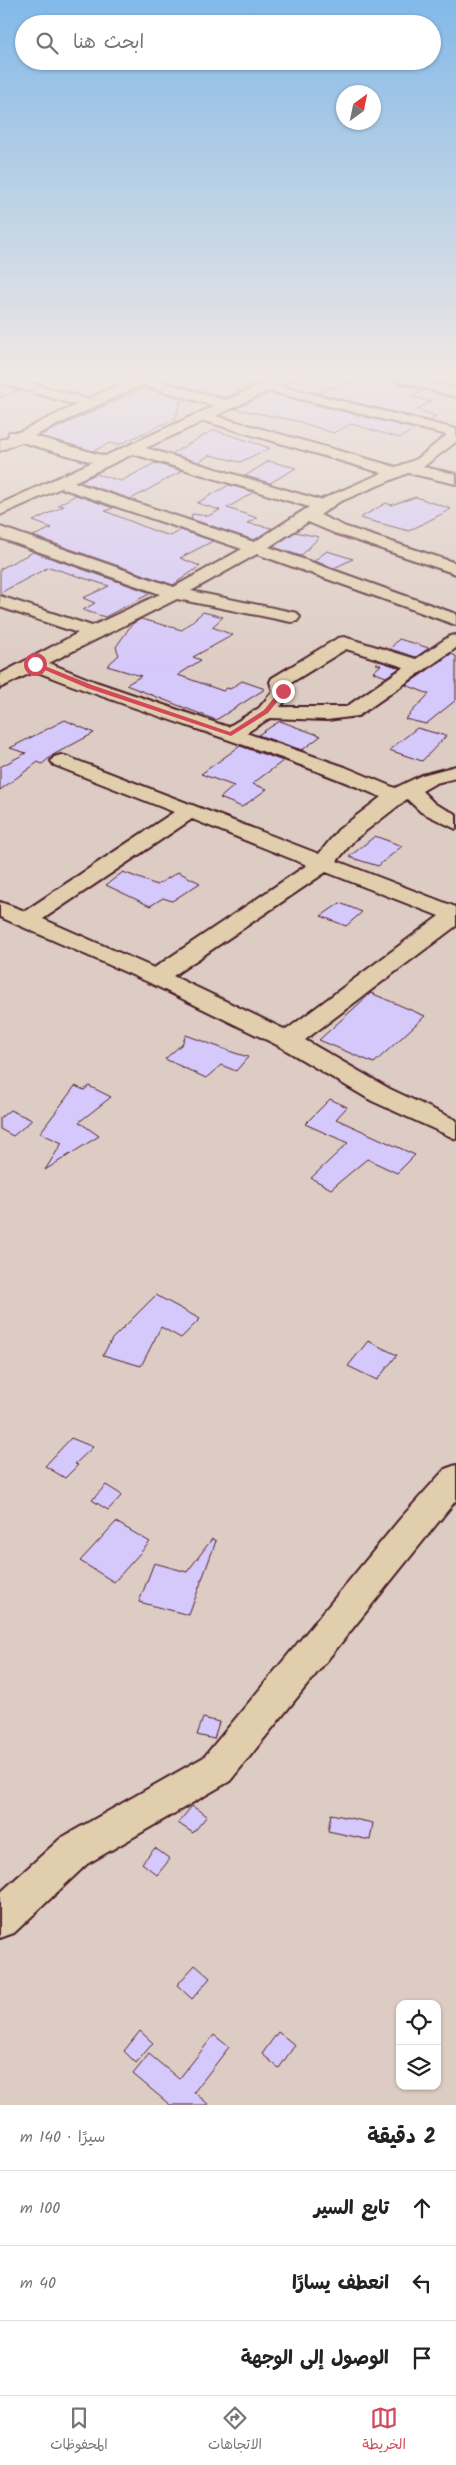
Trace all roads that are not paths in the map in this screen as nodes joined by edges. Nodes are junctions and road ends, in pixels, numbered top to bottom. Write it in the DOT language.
graph roads {
  1 [pos="75,475"];
  2 [pos="210,475"];
  3 [pos="388,475"];
  4 [pos="433,475"];
  5 [pos="456,479"];
  6 [pos="60,482"];
  7 [pos="0,510"];
  8 [pos="314,510"];
  9 [pos="0,532"];
  10 [pos="256,548"];
  11 [pos="456,569"];
  12 [pos="175,593"];
  13 [pos="0,601"];
  14 [pos="290,617"];
  15 [pos="456,620"];
  16 [pos="93,632"];
  17 [pos="456,640"];
  18 [pos="35,664"];
  19 [pos="420,666"];
  20 [pos="0,682"];
  21 [pos="266,712"];
  22 [pos="231,734"];
  23 [pos="61,761"];
  24 [pos="456,772"];
  25 [pos="402,792"];
  26 [pos="189,812"];
  27 [pos="456,823"];
  28 [pos="323,864"];
  29 [pos="1,911"];
  30 [pos="456,915"];
  31 [pos="26,920"];
  32 [pos="156,977"];
  33 [pos="288,1041"];
  34 [pos="456,1130"];
  35 [pos="456,1478"];
  36 [pos="0,1919"];
  1 -- 6 [label="street"];
  2 -- 8 [label="street"];
  3 -- 8 [label="street"];
  4 -- 5 [label="street"];
  6 -- 7 [label="street"];
  6 -- 10 [label="street"];
  8 -- 10 [label="street"];
  8 -- 11 [label="street"];
  9 -- 12 [label="street"];
  10 -- 12 [label="street"];
  10 -- 15 [label="street"];
  12 -- 14 [label="street"];
  12 -- 16 [label="street"];
  13 -- 16 [label="street"];
  16 -- 18 [label="street"];
  17 -- 19 [label="street"];
  18 -- 20 [label="street"];
  18 -- 22 [label="street"];
  19 -- 21 [label="street"];
  19 -- 21 [label="street"];
  21 -- 22 [label="street"];
  22 -- 25 [label="street"];
  23 -- 26 [label="street"];
  24 -- 25 [label="street"];
  25 -- 27 [label="street"];
  25 -- 28 [label="street"];
  26 -- 28 [label="street"];
  26 -- 31 [label="street"];
  28 -- 30 [label="street"];
  28 -- 32 [label="street"];
  29 -- 31 [label="street"];
  30 -- 33 [label="street"];
  31 -- 32 [label="street"];
  32 -- 33 [label="street"];
  33 -- 34 [label="street"];
  35 -- 36 [label="street"];
}
